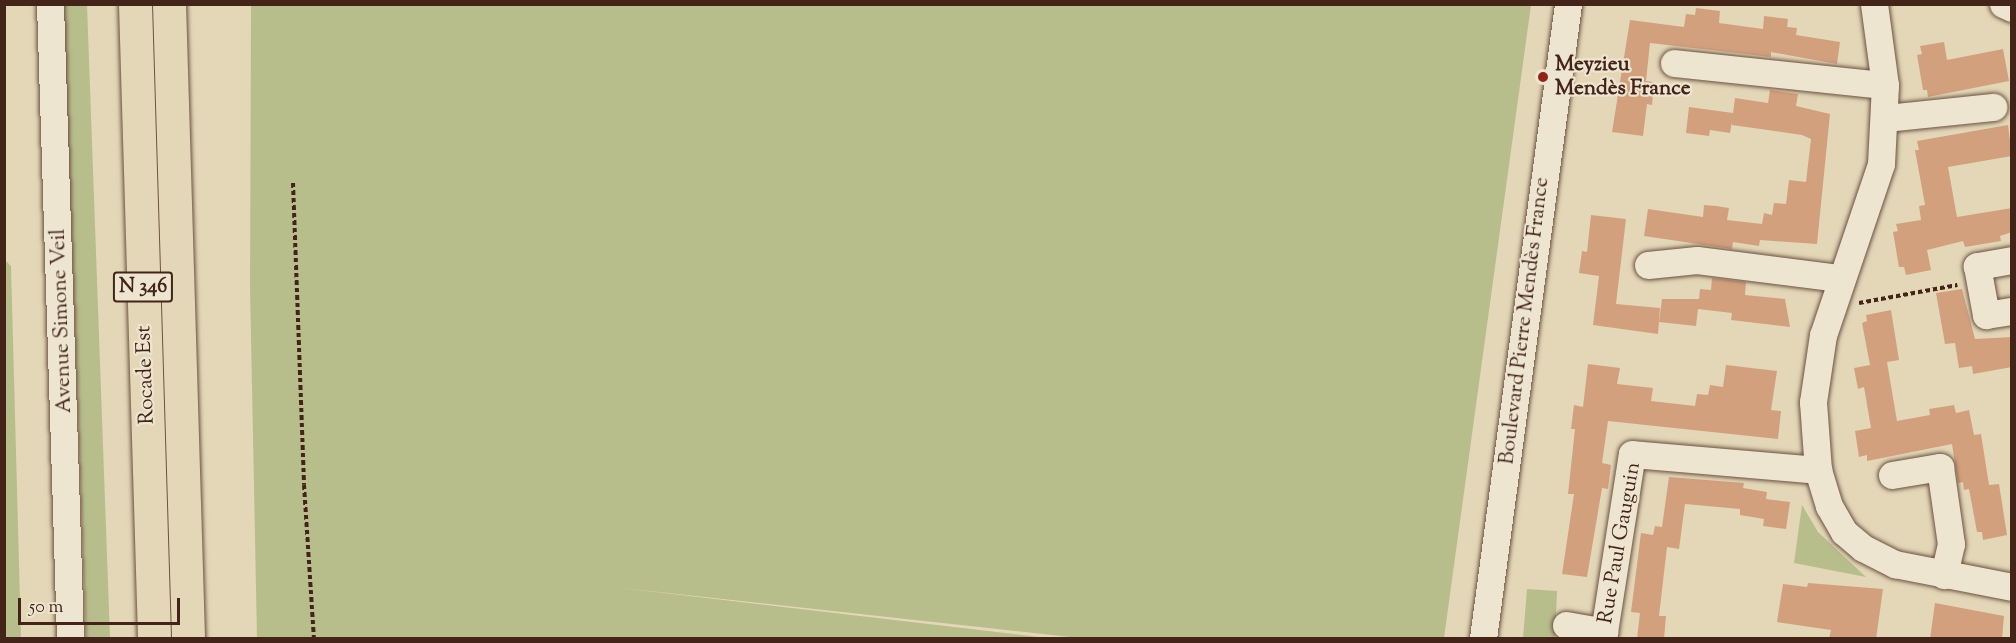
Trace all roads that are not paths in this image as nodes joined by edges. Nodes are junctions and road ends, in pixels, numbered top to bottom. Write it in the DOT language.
graph roads {
  1 [pos="50,4"];
  2 [pos="135,4"];
  3 [pos="169,4"];
  4 [pos="1568,4"];
  5 [pos="1874,4"];
  6 [pos="2003,4"];
  7 [pos="2012,8"];
  8 [pos="1674,63"];
  9 [pos="1885,85"];
  10 [pos="1993,107"];
  11 [pos="1886,118"];
  12 [pos="2012,260"];
  13 [pos="1648,266"];
  14 [pos="1840,278"];
  15 [pos="2012,311"];
  16 [pos="1818,470"];
  17 [pos="1892,475"];
  18 [pos="1944,575"];
  19 [pos="2012,587"];
  20 [pos="1566,625"];
  21 [pos="70,639"];
  22 [pos="154,639"];
  23 [pos="188,639"];
  24 [pos="1483,639"];
  1 -- 21 [label="street, Avenue Simone Veil"];
  2 -- 22 [label="highway, Rocade Est / N 346"];
  3 -- 23 [label="highway, Rocade Est / N 346"];
  4 -- 24 [label="street, Boulevard Pierre Mendès France"];
  5 -- 9 [label="street"];
  6 -- 7 [label="street"];
  8 -- 9 [label="street"];
  9 -- 11 [label="street"];
  10 -- 11 [label="street"];
  11 -- 14 [label="street"];
  12 -- 15 [label="street"];
  13 -- 14 [label="street"];
  14 -- 16 [label="street"];
  16 -- 18 [label="street"];
  16 -- 20 [label="street, Rue Paul Gauguin"];
  17 -- 18 [label="street"];
  18 -- 19 [label="street"];
}
